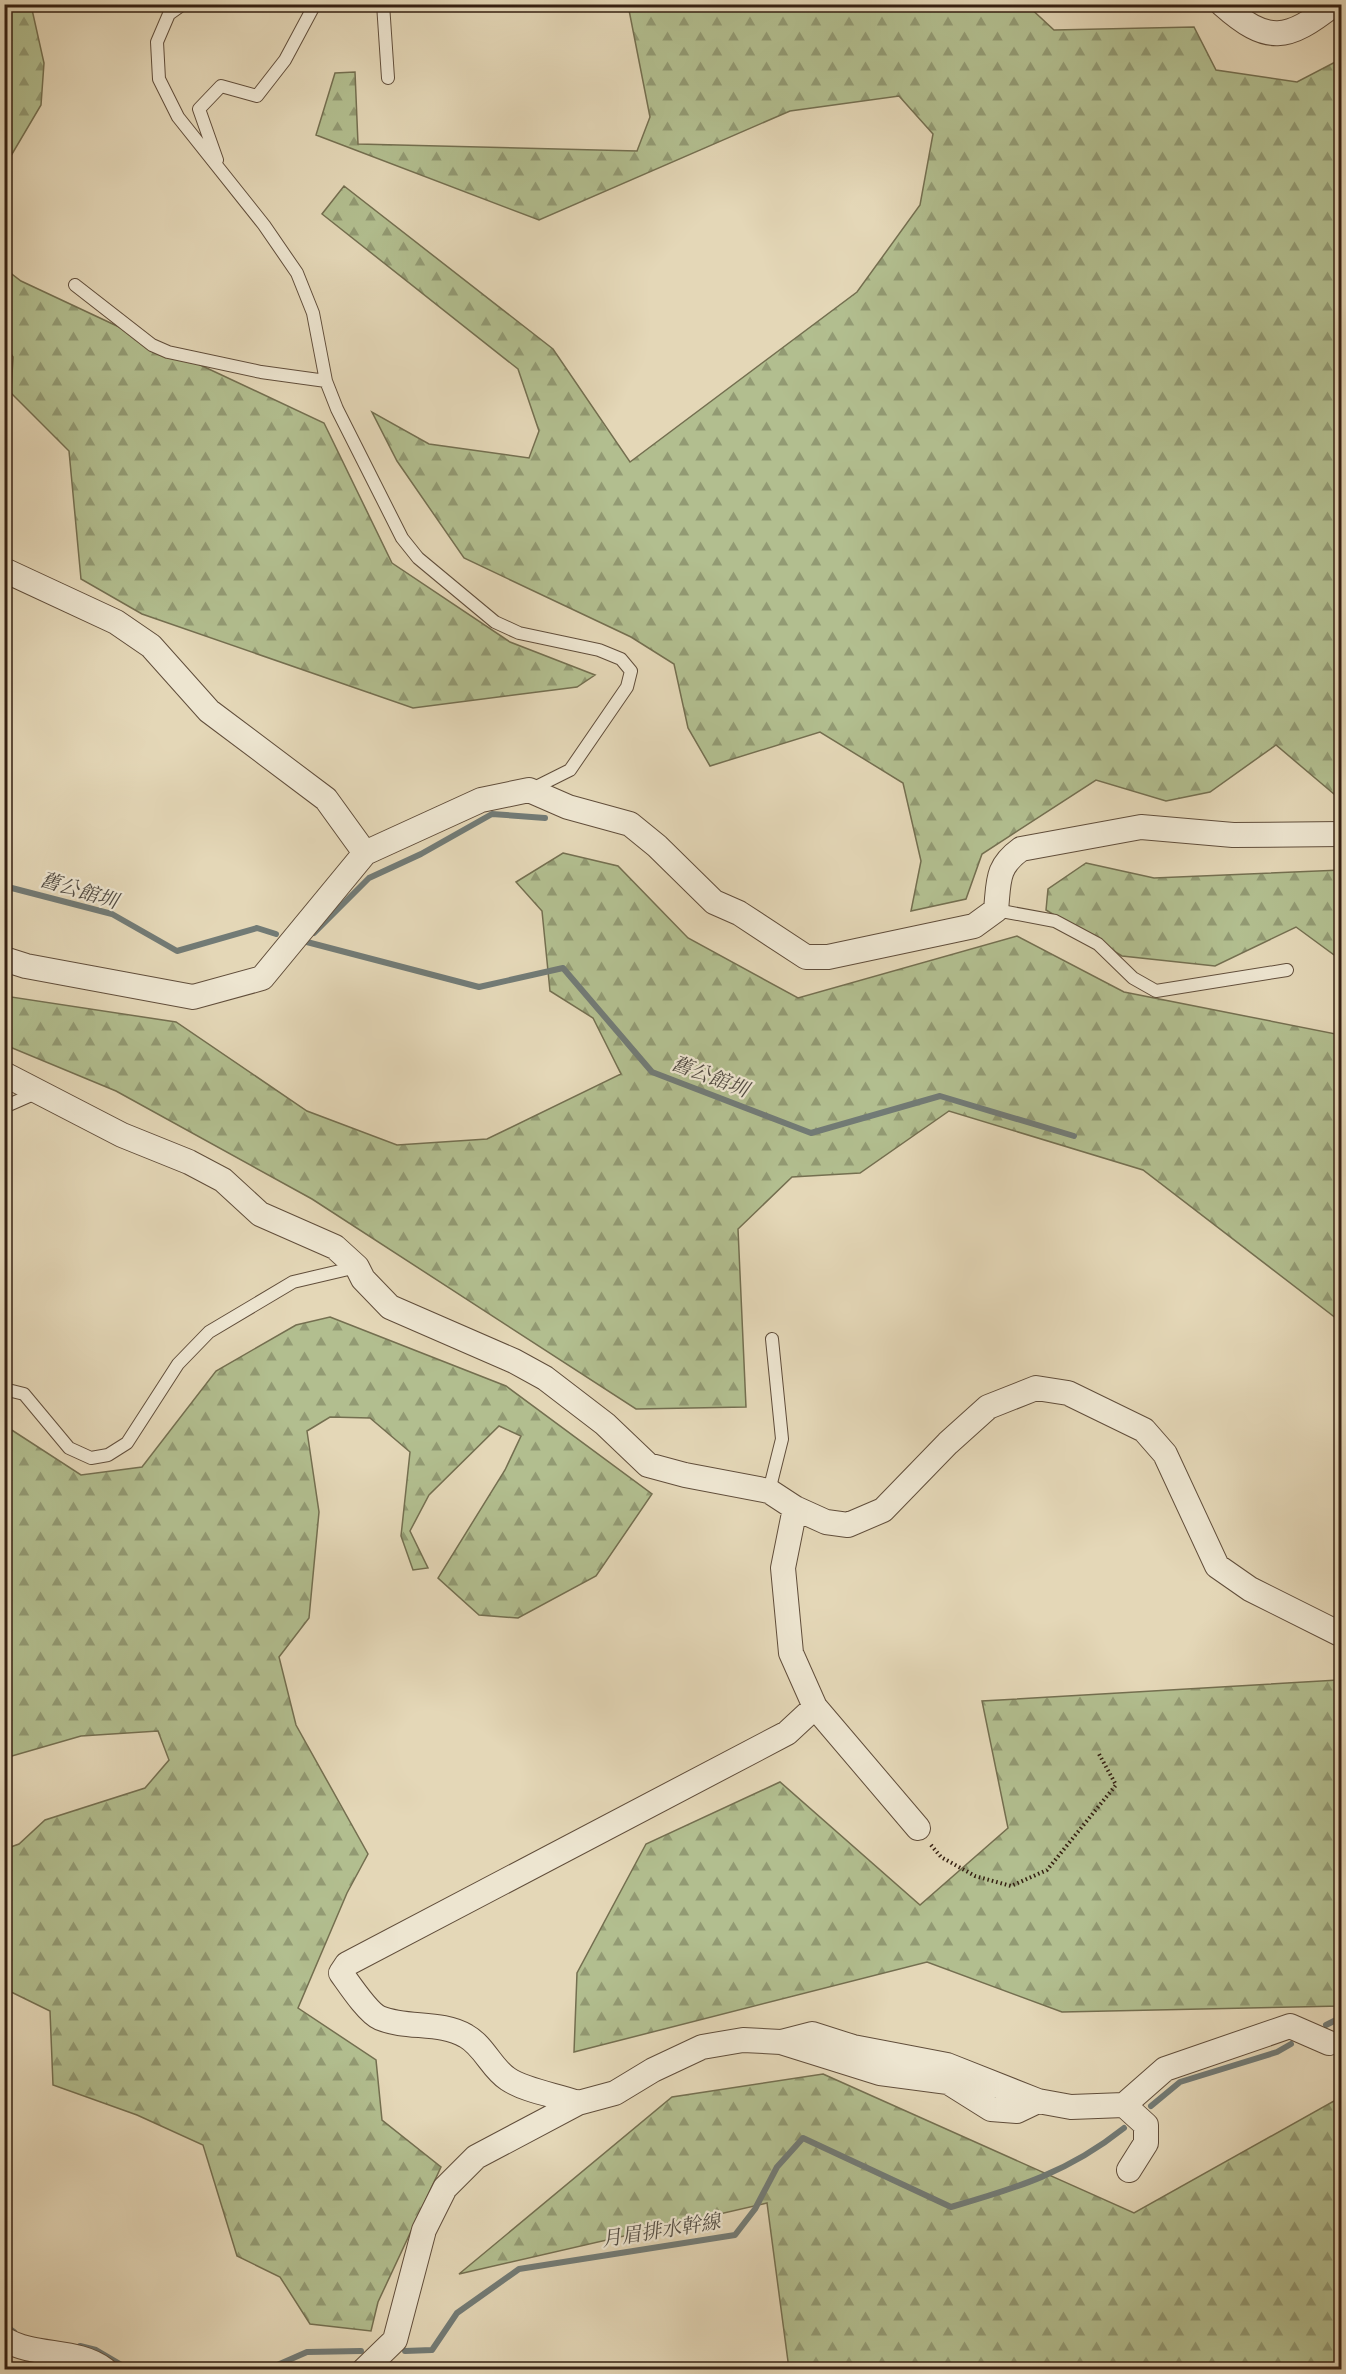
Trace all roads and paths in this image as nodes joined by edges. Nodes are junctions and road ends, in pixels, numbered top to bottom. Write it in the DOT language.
graph roads {
  1 [pos="183,4"];
  2 [pos="315,4"];
  3 [pos="383,4"];
  4 [pos="1222,4"];
  5 [pos="1334,4"];
  6 [pos="388,78"];
  7 [pos="220,170"];
  8 [pos="75,285"];
  9 [pos="326,381"];
  10 [pos="4,570"];
  11 [pos="528,790"];
  12 [pos="1341,834"];
  13 [pos="365,853"];
  14 [pos="996,910"];
  15 [pos="4,959"];
  16 [pos="1287,970"];
  17 [pos="4,1074"];
  18 [pos="38,1092"];
  19 [pos="4,1107"];
  20 [pos="357,1268"];
  21 [pos="772,1339"];
  22 [pos="4,1389"];
  23 [pos="769,1491"];
  24 [pos="795,1508"];
  25 [pos="1341,1635"];
  26 [pos="815,1707"];
  27 [pos="1099,1754"];
  28 [pos="918,1828"];
  29 [pos="1329,2043"];
  30 [pos="578,2103"];
  31 [pos="1124,2105"];
  32 [pos="1129,2170"];
  33 [pos="4,2339"];
  34 [pos="105,2370"];
  35 [pos="364,2370"];
  1 -- 7 [label="lane"];
  2 -- 7 [label="lane"];
  3 -- 6 [label="lane"];
  4 -- 5 [label="street"];
  7 -- 9 [label="lane"];
  8 -- 9 [label="lane"];
  9 -- 11 [label="lane"];
  10 -- 13 [label="street"];
  11 -- 13 [label="street"];
  11 -- 14 [label="street"];
  12 -- 14 [label="street"];
  13 -- 15 [label="street"];
  14 -- 16 [label="lane"];
  17 -- 18 [label="street"];
  18 -- 19 [label="lane"];
  18 -- 20 [label="street"];
  20 -- 22 [label="lane"];
  20 -- 23 [label="street"];
  21 -- 23 [label="lane"];
  23 -- 24 [label="street"];
  24 -- 25 [label="street"];
  24 -- 26 [label="street"];
  26 -- 28 [label="street"];
  26 -- 30 [label="street"];
  27 -- 28 [label="path"];
  29 -- 31 [label="street"];
  30 -- 31 [label="street"];
  30 -- 35 [label="street"];
  31 -- 32 [label="street"];
  33 -- 34 [label="street"];
}
